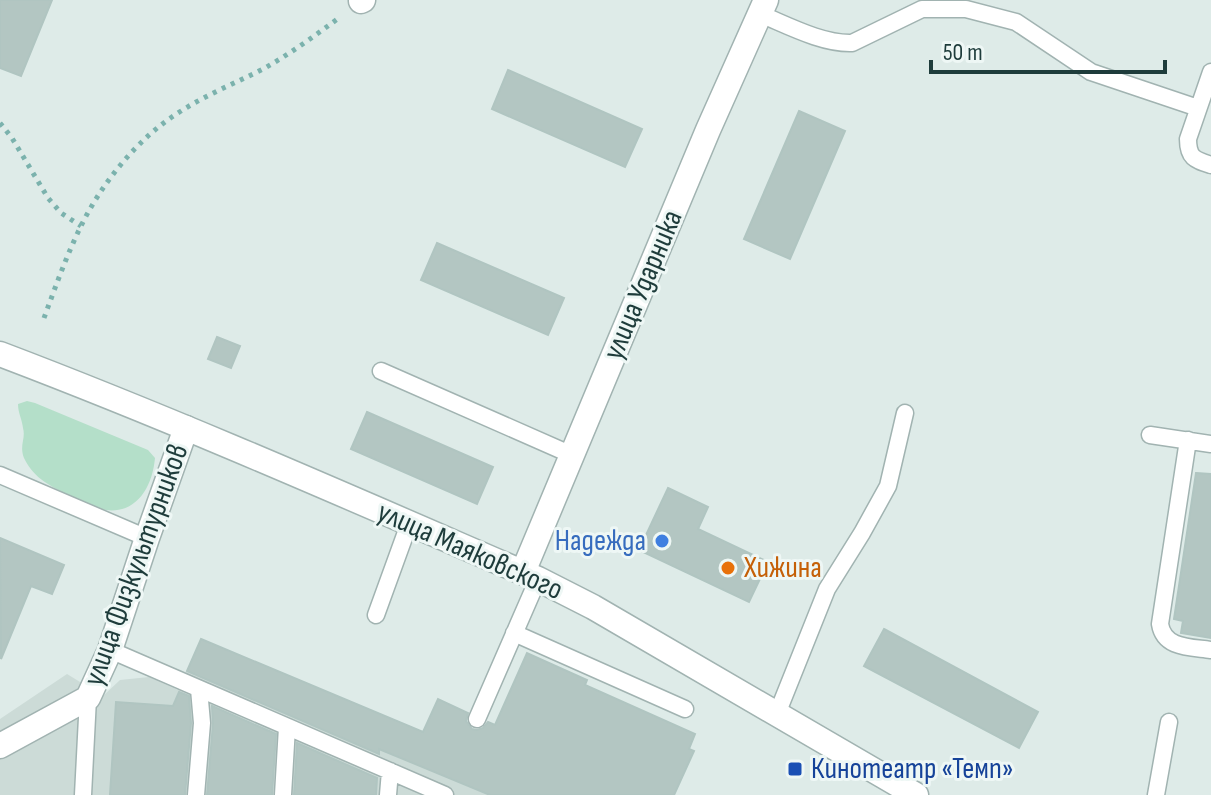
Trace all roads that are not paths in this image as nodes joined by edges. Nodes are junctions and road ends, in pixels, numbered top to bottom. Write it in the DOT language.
graph roads {
  1 [pos="763,7"];
  2 [pos="1211,72"];
  3 [pos="1198,108"];
  4 [pos="1211,165"];
  5 [pos="0,354"];
  6 [pos="381,371"];
  7 [pos="905,413"];
  8 [pos="186,428"];
  9 [pos="1150,435"];
  10 [pos="1188,440"];
  11 [pos="1211,444"];
  12 [pos="572,455"];
  13 [pos="0,475"];
  14 [pos="409,524"];
  15 [pos="147,538"];
  16 [pos="531,576"];
  17 [pos="376,615"];
  18 [pos="514,633"];
  19 [pos="110,650"];
  20 [pos="1211,650"];
  21 [pos="199,689"];
  22 [pos="88,698"];
  23 [pos="685,709"];
  24 [pos="777,714"];
  25 [pos="477,719"];
  26 [pos="1169,722"];
  27 [pos="287,727"];
  28 [pos="0,746"];
  29 [pos="390,771"];
  30 [pos="83,795"];
  31 [pos="196,795"];
  32 [pos="283,795"];
  33 [pos="388,795"];
  34 [pos="445,795"];
  35 [pos="916,795"];
  36 [pos="1156,795"];
  1 -- 3 [label="lane"];
  1 -- 12 [label="street, улица Ударника"];
  2 -- 3 [label="lane"];
  3 -- 4 [label="lane"];
  5 -- 8 [label="street, улица Маяковского"];
  6 -- 12 [label="lane"];
  7 -- 24 [label="lane"];
  8 -- 14 [label="street, улица Маяковского"];
  8 -- 15 [label="street, улица Физкультурников"];
  9 -- 10 [label="lane"];
  10 -- 11 [label="lane"];
  10 -- 20 [label="lane"];
  12 -- 16 [label="street, улица Ударника"];
  13 -- 15 [label="lane"];
  14 -- 16 [label="street, улица Маяковского"];
  14 -- 17 [label="lane"];
  15 -- 19 [label="street, улица Физкультурников"];
  16 -- 18 [label="lane"];
  16 -- 24 [label="street, улица Маяковского"];
  18 -- 23 [label="lane"];
  18 -- 25 [label="lane"];
  19 -- 21 [label="lane"];
  19 -- 22 [label="street, улица Физкультурников"];
  21 -- 27 [label="lane"];
  21 -- 31 [label="lane"];
  22 -- 28 [label="street, улица Физкультурников"];
  22 -- 30 [label="lane"];
  24 -- 35 [label="street, улица Маяковского"];
  26 -- 36 [label="lane"];
  27 -- 29 [label="lane"];
  27 -- 32 [label="lane"];
  29 -- 33 [label="lane"];
  29 -- 34 [label="lane"];
}
